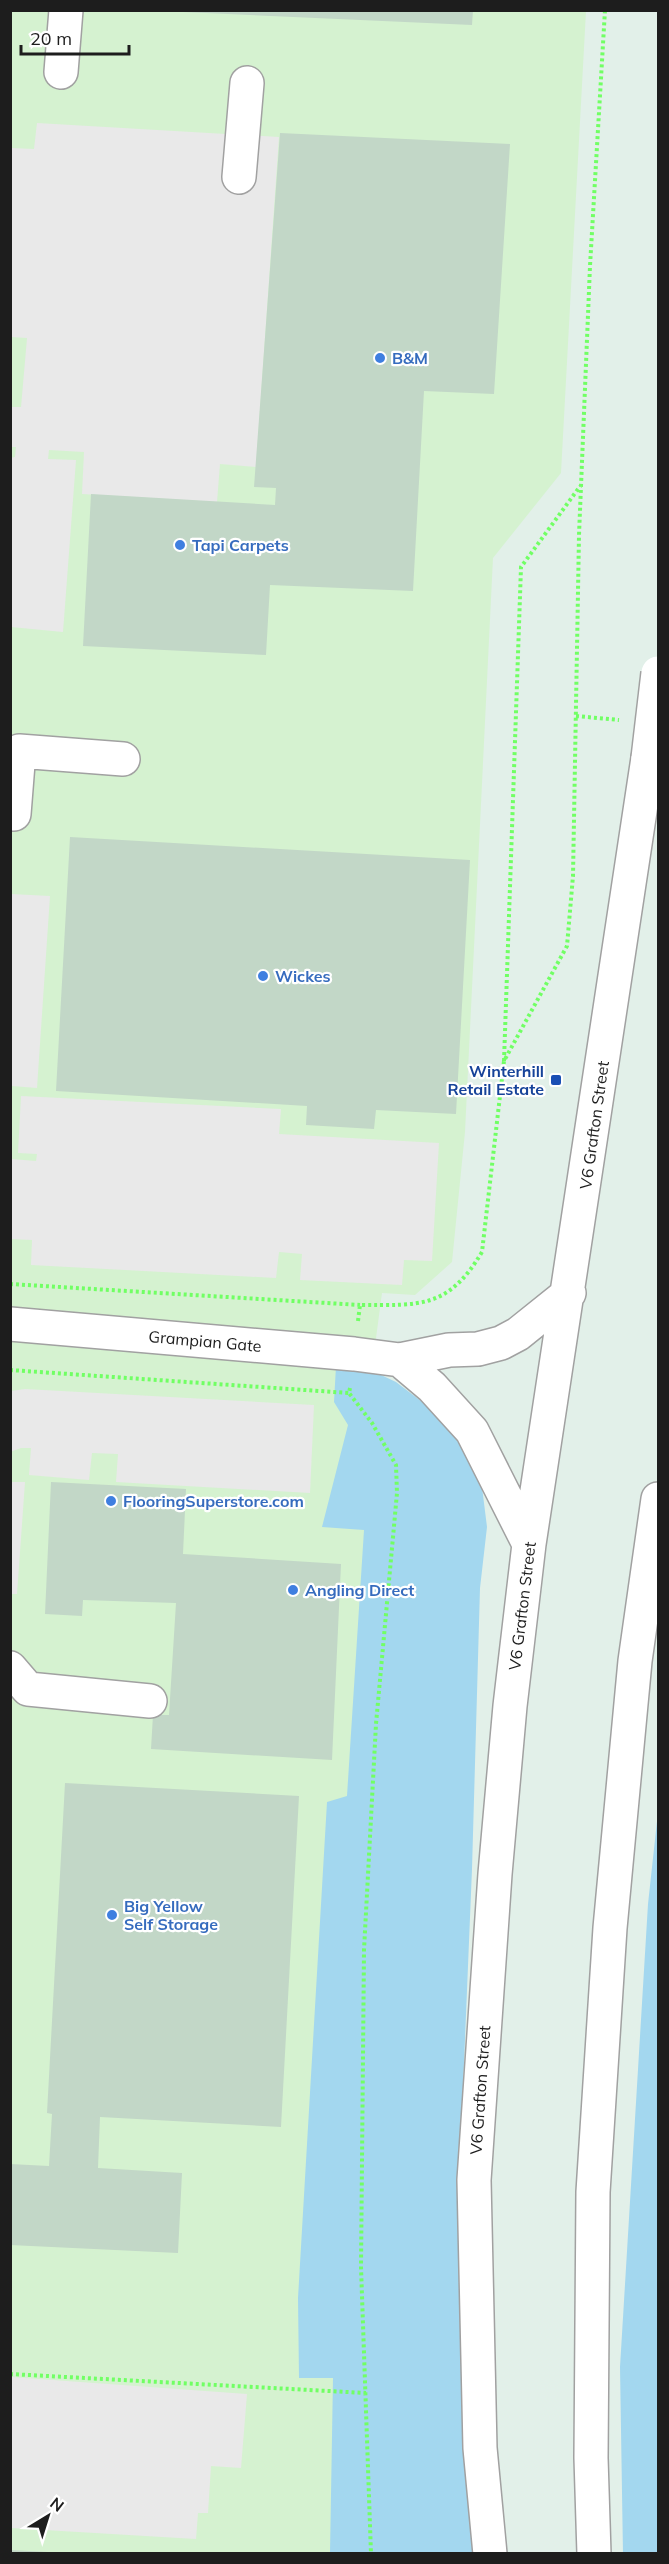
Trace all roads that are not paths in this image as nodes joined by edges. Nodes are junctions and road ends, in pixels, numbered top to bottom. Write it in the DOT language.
graph roads {
  1 [pos="66,10"];
  2 [pos="61,72"];
  3 [pos="247,83"];
  4 [pos="239,177"];
  5 [pos="658,669"];
  6 [pos="123,759"];
  7 [pos="14,814"];
  8 [pos="569,1293"];
  9 [pos="10,1324"];
  10 [pos="400,1360"];
  11 [pos="658,1499"];
  12 [pos="529,1544"];
  13 [pos="10,1668"];
  14 [pos="150,1701"];
  15 [pos="490,2553"];
  16 [pos="594,2553"];
  1 -- 2 [label="street"];
  3 -- 4 [label="street"];
  5 -- 8 [label="street, V6 Grafton Street, bridge"];
  6 -- 7 [label="street"];
  8 -- 10 [label="street, Grampian Gate"];
  8 -- 12 [label="street, V6 Grafton Street"];
  9 -- 10 [label="street, Grampian Gate"];
  10 -- 12 [label="street"];
  11 -- 16 [label="street"];
  12 -- 15 [label="street, V6 Grafton Street"];
  13 -- 14 [label="street"];
}
